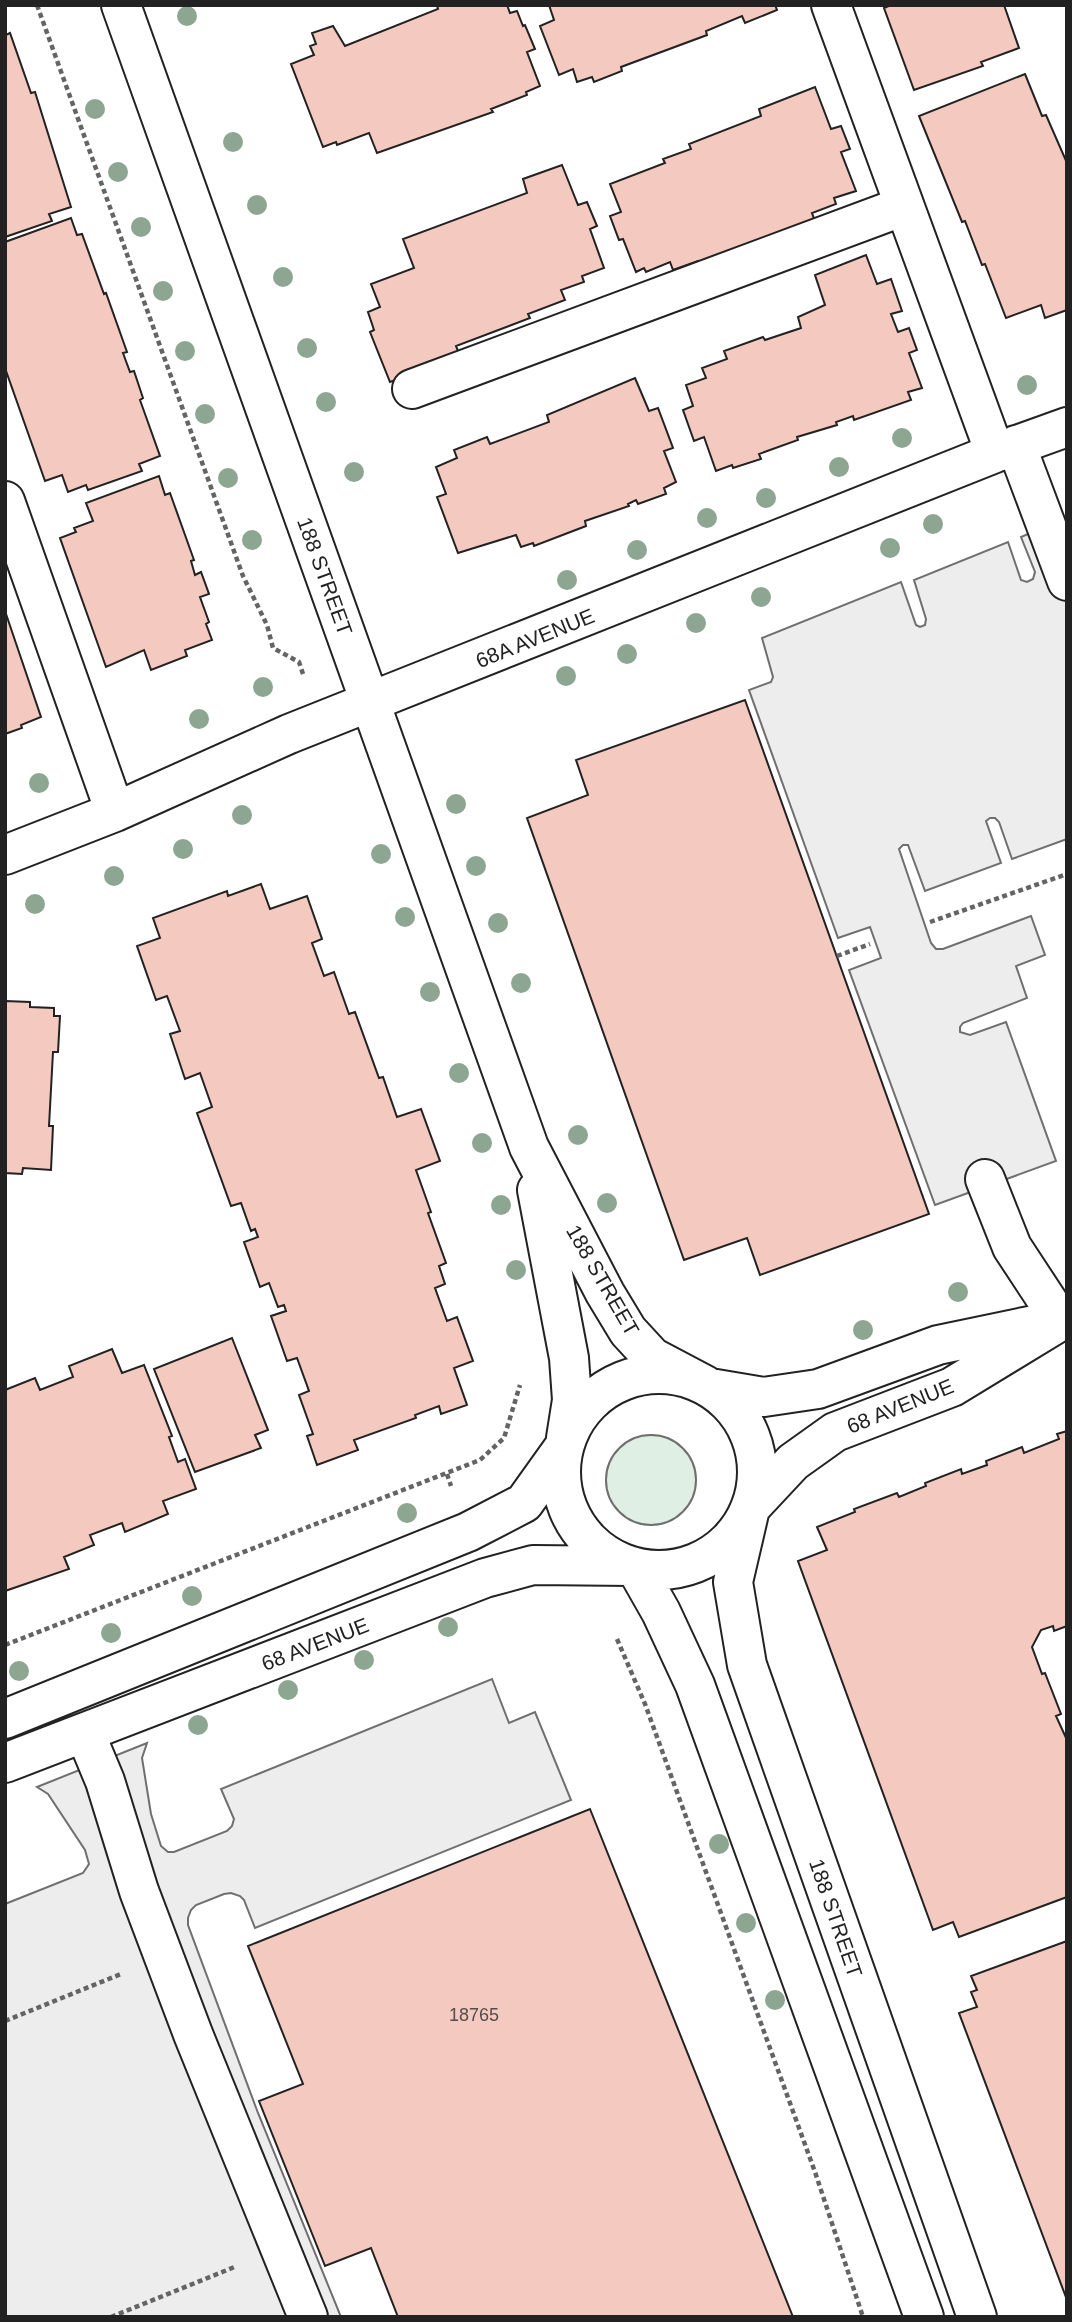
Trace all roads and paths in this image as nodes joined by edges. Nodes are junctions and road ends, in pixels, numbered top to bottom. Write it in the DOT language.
graph roads {
  1 [pos="37,5"];
  2 [pos="121,5"];
  3 [pos="831,5"];
  4 [pos="904,206"];
  5 [pos="412,389"];
  6 [pos="1067,427"];
  7 [pos="1006,449"];
  8 [pos="5,501"];
  9 [pos="1067,580"];
  10 [pos="299,662"];
  11 [pos="370,702"];
  12 [pos="115,812"];
  13 [pos="5,855"];
  14 [pos="1067,874"];
  15 [pos="930,922"];
  16 [pos="870,944"];
  17 [pos="837,956"];
  18 [pos="529,1147"];
  19 [pos="985,1179"];
  20 [pos="1064,1318"];
  21 [pos="522,1378"];
  22 [pos="708,1387"];
  23 [pos="565,1445"];
  24 [pos="750,1510"];
  25 [pos="634,1567"];
  26 [pos="615,1634"];
  27 [pos="5,1645"];
  28 [pos="5,1720"];
  29 [pos="85,1733"];
  30 [pos="5,1763"];
  31 [pos="131,1970"];
  32 [pos="5,2021"];
  33 [pos="238,2266"];
  34 [pos="111,2317"];
  35 [pos="308,2317"];
  36 [pos="863,2317"];
  37 [pos="924,2317"];
  38 [pos="977,2317"];
  1 -- 10 [label="path"];
  2 -- 11 [label="street, 188 STREET"];
  3 -- 4 [label="street"];
  4 -- 5 [label="street"];
  4 -- 7 [label="street"];
  6 -- 7 [label="street, 68A AVENUE"];
  7 -- 9 [label="street"];
  7 -- 11 [label="street, 68A AVENUE"];
  8 -- 12 [label="street"];
  11 -- 12 [label="street, 68A AVENUE"];
  11 -- 18 [label="street, 188 STREET"];
  12 -- 13 [label="street, 68A AVENUE"];
  14 -- 15 [label="path"];
  16 -- 17 [label="path"];
  18 -- 22 [label="street, 188 STREET"];
  18 -- 23 [label="street, 188 STREET"];
  19 -- 20 [label="street"];
  20 -- 22 [label="street, 68 AVENUE"];
  20 -- 24 [label="street, 68 AVENUE"];
  21 -- 27 [label="path"];
  22 -- 23 [label="street"];
  22 -- 24 [label="street"];
  23 -- 25 [label="street"];
  23 -- 28 [label="street"];
  24 -- 25 [label="street"];
  24 -- 38 [label="street, 188 STREET"];
  25 -- 29 [label="street, 68 AVENUE"];
  25 -- 37 [label="street"];
  26 -- 36 [label="path"];
  29 -- 30 [label="street, 68 AVENUE"];
  29 -- 35 [label="street"];
  31 -- 32 [label="path"];
  33 -- 34 [label="path"];
}
